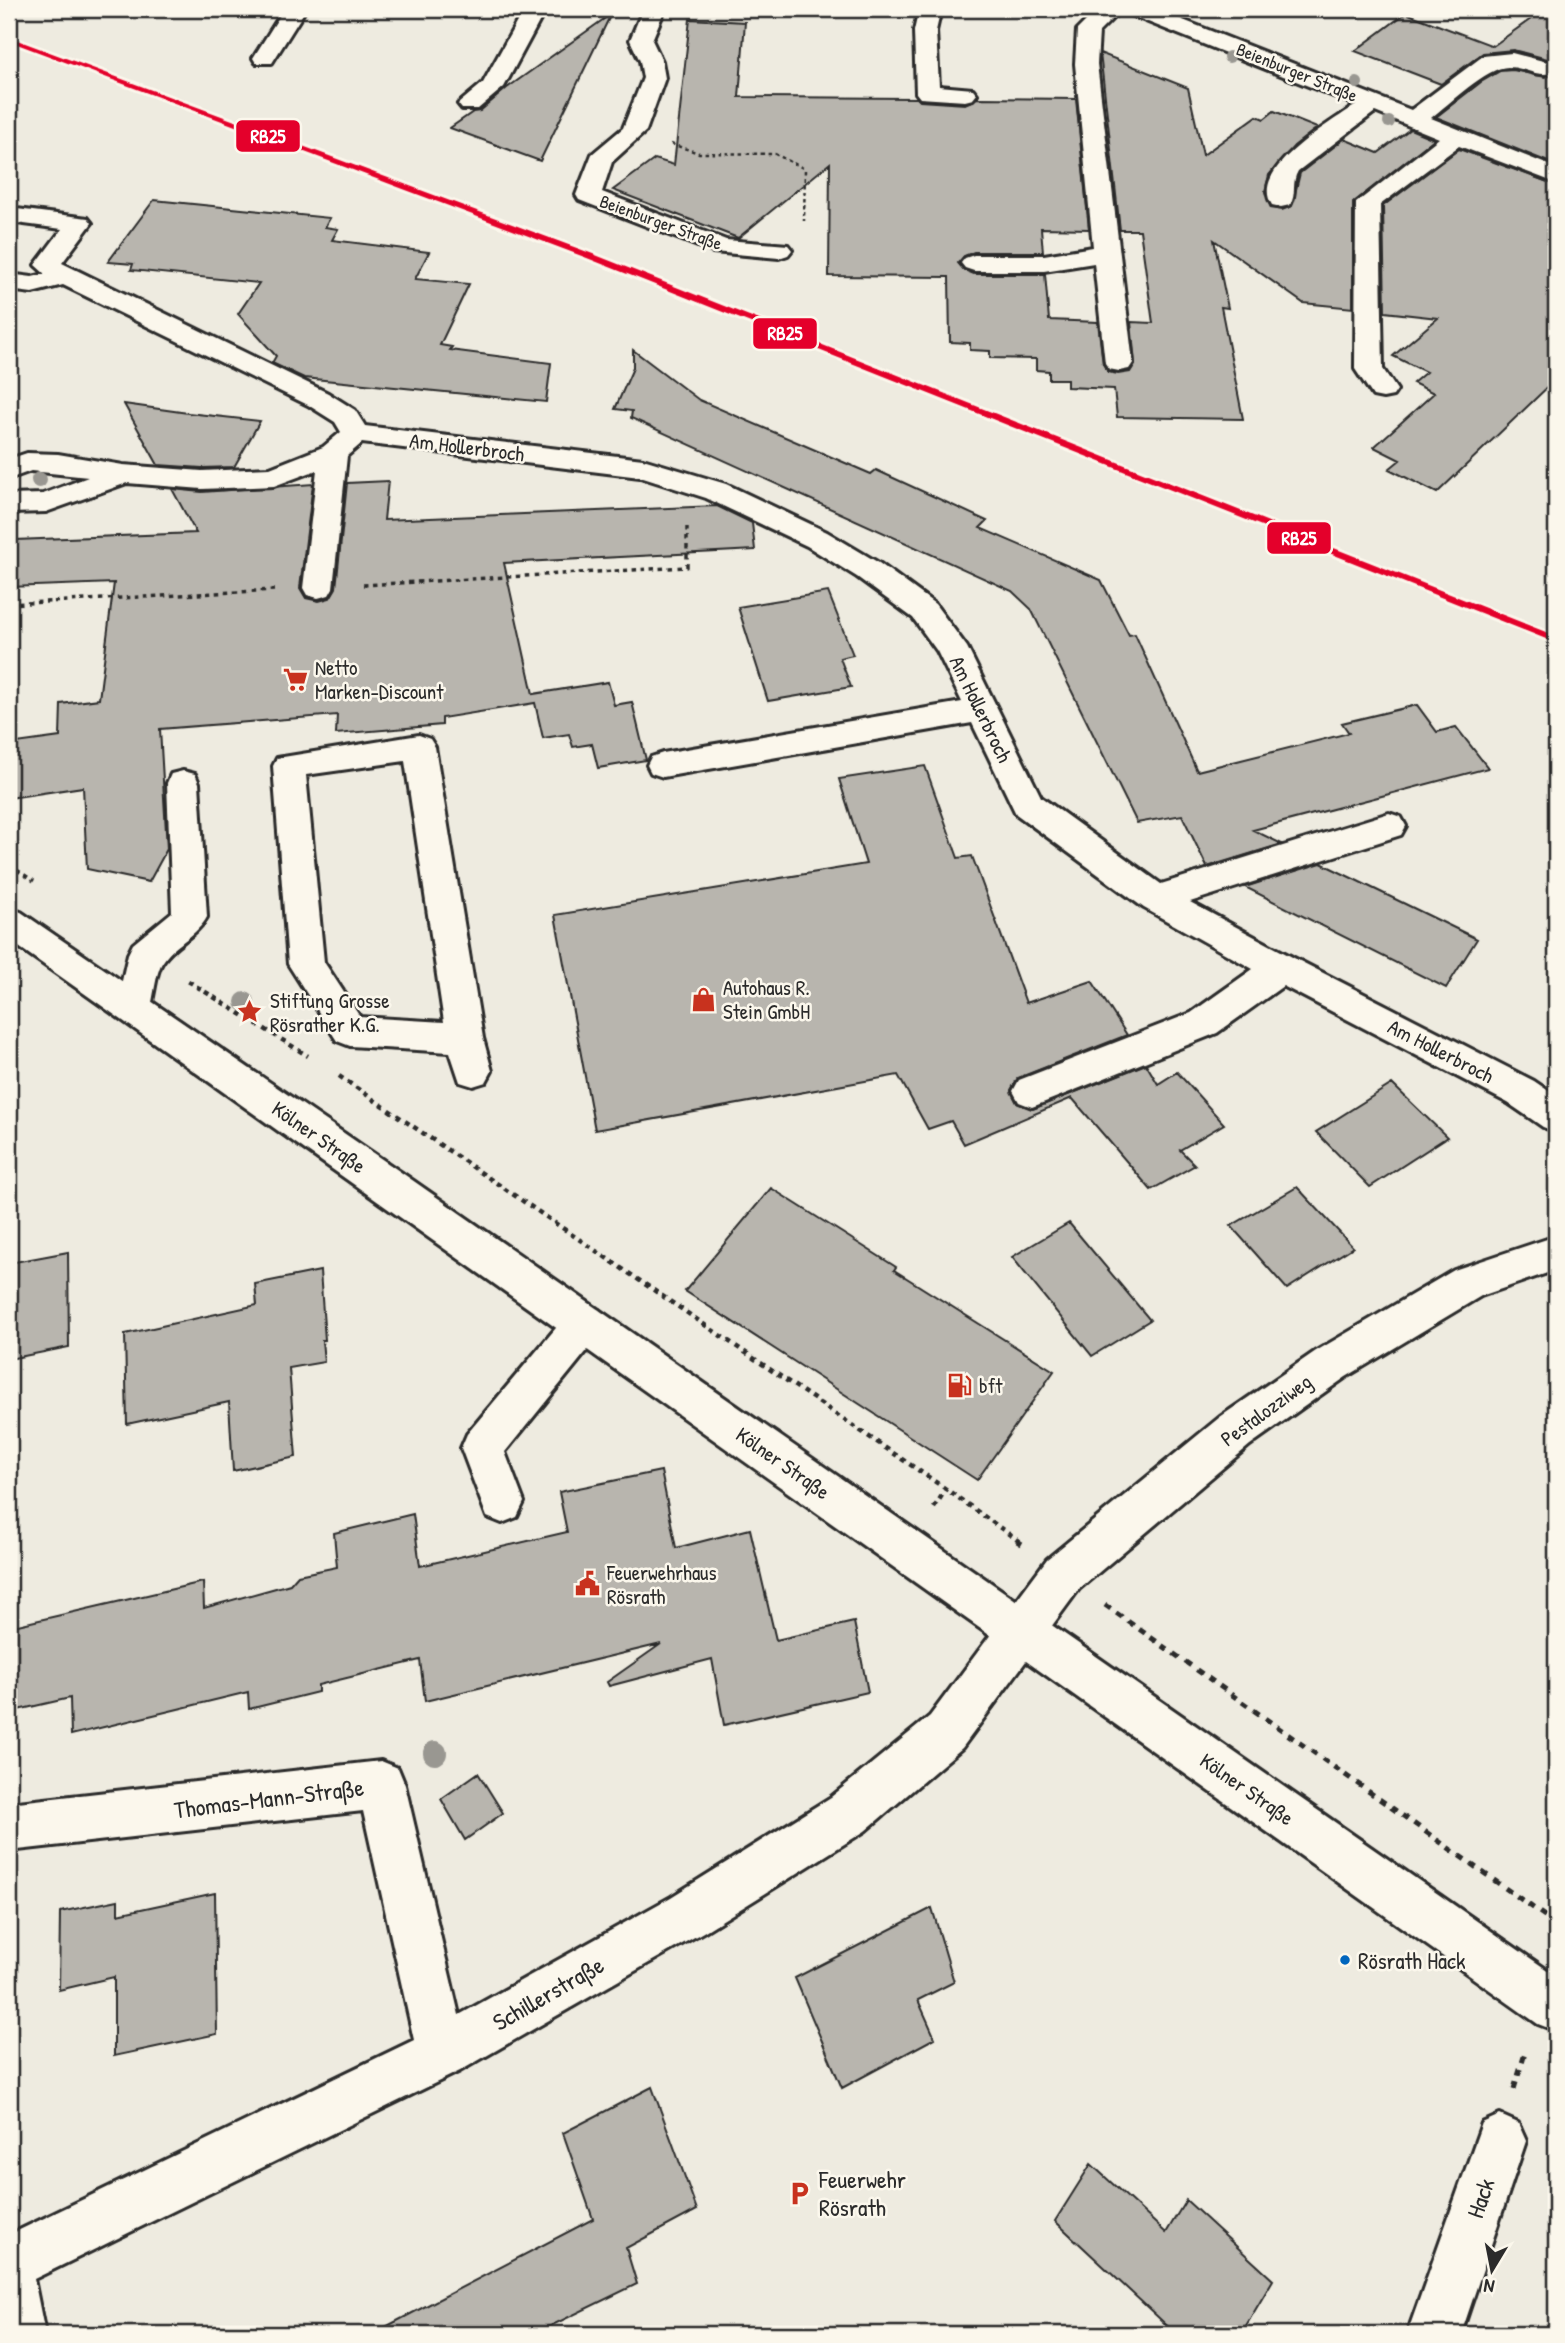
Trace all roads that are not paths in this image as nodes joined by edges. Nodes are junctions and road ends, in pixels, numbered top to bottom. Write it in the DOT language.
graph roads {
  1 [pos="295,9"];
  2 [pos="535,9"];
  3 [pos="654,9"];
  4 [pos="930,9"];
  5 [pos="1111,9"];
  6 [pos="1136,9"];
  7 [pos="1199,9"];
  8 [pos="1177,24"];
  9 [pos="264,58"];
  10 [pos="1543,68"];
  11 [pos="965,94"];
  12 [pos="1373,103"];
  13 [pos="470,104"];
  14 [pos="1414,119"];
  15 [pos="1470,135"];
  16 [pos="1556,176"];
  17 [pos="1281,200"];
  18 [pos="9,215"];
  19 [pos="779,250"];
  20 [pos="1106,254"];
  21 [pos="974,262"];
  22 [pos="66,278"];
  23 [pos="9,282"];
  24 [pos="1119,363"];
  25 [pos="1383,390"];
  26 [pos="356,434"];
  27 [pos="333,453"];
  28 [pos="9,470"];
  29 [pos="124,474"];
  30 [pos="9,504"];
  31 [pos="318,587"];
  32 [pos="982,710"];
  33 [pos="663,765"];
  34 [pos="183,783"];
  35 [pos="1389,826"];
  36 [pos="1156,899"];
  37 [pos="9,922"];
  38 [pos="1281,968"];
  39 [pos="134,1008"];
  40 [pos="469,1054"];
  41 [pos="1032,1091"];
  42 [pos="1556,1116"];
  43 [pos="1556,1253"];
  44 [pos="585,1323"];
  45 [pos="502,1502"];
  46 [pos="1021,1631"];
  47 [pos="9,1827"];
  48 [pos="1549,2000"];
  49 [pos="442,2053"];
  50 [pos="1500,2141"];
  51 [pos="9,2263"];
  52 [pos="9,2283"];
  53 [pos="18,2334"];
  54 [pos="1434,2334"];
  1 -- 9 [label="street"];
  2 -- 13 [label="street"];
  3 -- 19 [label="street, Beienburger Straße"];
  4 -- 11 [label="street"];
  5 -- 20 [label="street"];
  6 -- 8 [label="street, Beienburger Straße"];
  7 -- 8 [label="street"];
  8 -- 12 [label="street, Beienburger Straße"];
  10 -- 14 [label="street"];
  12 -- 14 [label="street, Beienburger Straße"];
  12 -- 17 [label="street"];
  14 -- 15 [label="street, Beienburger Straße"];
  15 -- 16 [label="street, Beienburger Straße"];
  15 -- 25 [label="street"];
  18 -- 22 [label="street"];
  20 -- 21 [label="street"];
  20 -- 24 [label="street"];
  22 -- 23 [label="street"];
  22 -- 26 [label="street"];
  26 -- 27 [label="street"];
  26 -- 32 [label="street, Am Hollerbroch"];
  27 -- 29 [label="street"];
  27 -- 31 [label="street"];
  28 -- 29 [label="street"];
  29 -- 30 [label="street"];
  32 -- 33 [label="street"];
  32 -- 36 [label="street, Am Hollerbroch"];
  34 -- 39 [label="street"];
  35 -- 36 [label="street"];
  36 -- 38 [label="street, Am Hollerbroch"];
  37 -- 39 [label="street, Kölner Straße"];
  38 -- 41 [label="street"];
  38 -- 42 [label="street, Am Hollerbroch"];
  39 -- 44 [label="street, Kölner Straße"];
  40 -- 40 [label="street"];
  43 -- 46 [label="street, Pestalozziweg"];
  44 -- 45 [label="street"];
  44 -- 46 [label="street, Kölner Straße"];
  46 -- 48 [label="street, Kölner Straße"];
  46 -- 49 [label="street, Schillerstraße"];
  47 -- 49 [label="street, Thomas-Mann-Straße"];
  49 -- 51 [label="street, Schillerstraße"];
  50 -- 54 [label="street, Hack"];
  52 -- 53 [label="street"];
}
